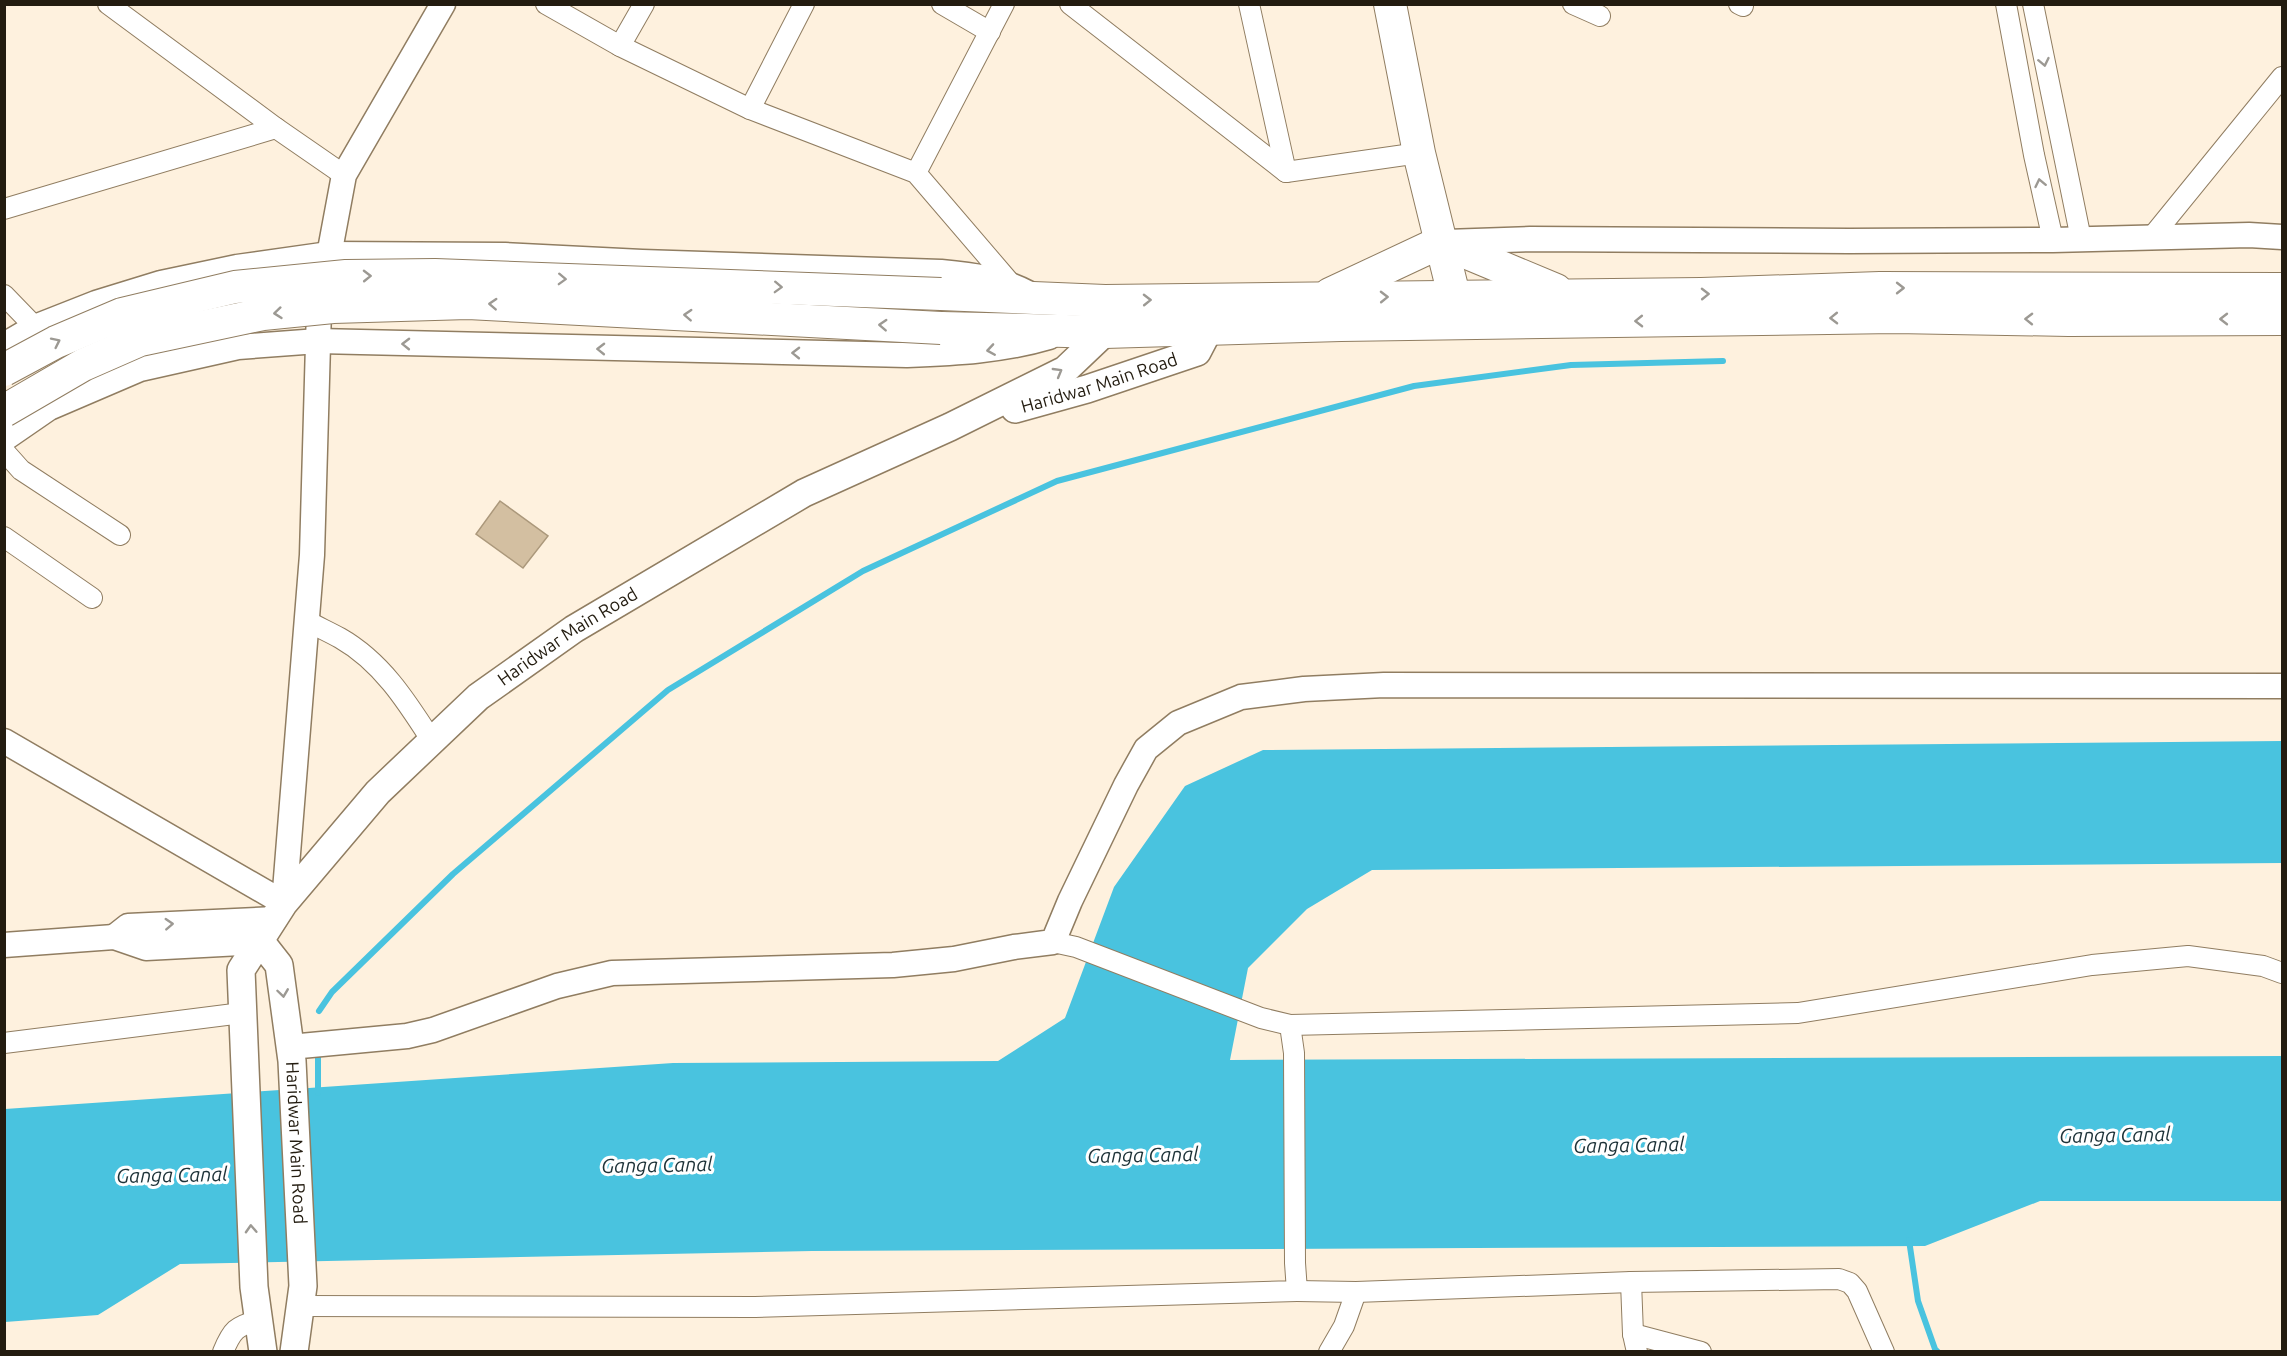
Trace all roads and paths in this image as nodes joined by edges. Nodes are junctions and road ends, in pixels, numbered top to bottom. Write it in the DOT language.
graph roads {
  1 [pos="108,4"];
  2 [pos="443,4"];
  3 [pos="546,4"];
  4 [pos="644,4"];
  5 [pos="804,4"];
  6 [pos="942,4"];
  7 [pos="1004,4"];
  8 [pos="1070,4"];
  9 [pos="1249,4"];
  10 [pos="1390,4"];
  11 [pos="1573,4"];
  12 [pos="2006,4"];
  13 [pos="2033,4"];
  14 [pos="1600,16"];
  15 [pos="990,32"];
  16 [pos="620,46"];
  17 [pos="2283,76"];
  18 [pos="750,109"];
  19 [pos="276,128"];
  20 [pos="1419,153"];
  21 [pos="1286,172"];
  22 [pos="916,173"];
  23 [pos="345,175"];
  24 [pos="4,209"];
  25 [pos="2283,237"];
  26 [pos="2151,238"];
  27 [pos="2081,239"];
  28 [pos="2053,240"];
  29 [pos="1441,242"];
  30 [pos="329,254"];
  31 [pos="1012,285"];
  32 [pos="2283,289"];
  33 [pos="4,295"];
  34 [pos="1568,295"];
  35 [pos="1040,299"];
  36 [pos="1318,299"];
  37 [pos="1106,301"];
  38 [pos="1457,309"];
  39 [pos="1209,314"];
  40 [pos="2283,319"];
  41 [pos="35,327"];
  42 [pos="1068,332"];
  43 [pos="1106,332"];
  44 [pos="318,342"];
  45 [pos="4,345"];
  46 [pos="4,370"];
  47 [pos="4,411"];
  48 [pos="950,427"];
  49 [pos="4,440"];
  50 [pos="4,451"];
  51 [pos="120,535"];
  52 [pos="4,537"];
  53 [pos="92,598"];
  54 [pos="307,621"];
  55 [pos="2283,687"];
  56 [pos="4,741"];
  57 [pos="432,741"];
  58 [pos="279,910"];
  59 [pos="114,937"];
  60 [pos="261,942"];
  61 [pos="1064,944"];
  62 [pos="4,945"];
  63 [pos="2283,973"];
  64 [pos="242,1013"];
  65 [pos="1290,1025"];
  66 [pos="4,1043"];
  67 [pos="291,1054"];
  68 [pos="1631,1282"];
  69 [pos="1297,1291"];
  70 [pos="1356,1292"];
  71 [pos="302,1296"];
  72 [pos="259,1320"];
  73 [pos="1635,1343"];
  74 [pos="223,1352"];
  75 [pos="263,1352"];
  76 [pos="294,1352"];
  77 [pos="1329,1352"];
  78 [pos="1701,1352"];
  79 [pos="1884,1352"];
  1 -- 19 [label="street"];
  2 -- 23 [label="street"];
  3 -- 16 [label="street"];
  4 -- 16 [label="street"];
  5 -- 18 [label="street"];
  6 -- 15 [label="street"];
  7 -- 15 [label="street"];
  8 -- 21 [label="street"];
  9 -- 21 [label="street"];
  10 -- 20 [label="highway"];
  11 -- 14 [label="street"];
  28 -- 12 [label="street, one-way"];
  13 -- 27 [label="street, one-way"];
  15 -- 22 [label="street"];
  16 -- 18 [label="street"];
  17 -- 26 [label="street"];
  18 -- 22 [label="street"];
  19 -- 23 [label="street"];
  19 -- 24 [label="street"];
  20 -- 21 [label="street"];
  20 -- 29 [label="highway"];
  22 -- 31 [label="street"];
  23 -- 30 [label="street"];
  25 -- 26 [label="street"];
  26 -- 27 [label="street"];
  27 -- 28 [label="street"];
  28 -- 29 [label="street"];
  29 -- 34 [label="highway"];
  29 -- 36 [label="highway"];
  29 -- 38 [label="highway"];
  30 -- 31 [label="street"];
  30 -- 41 [label="street"];
  30 -- 44 [label="street"];
  31 -- 35 [label="street"];
  34 -- 32 [label="highway, one-way"];
  33 -- 41 [label="street"];
  34 -- 38 [label="highway"];
  35 -- 37 [label="highway"];
  46 -- 35 [label="highway, one-way, bridge"];
  36 -- 38 [label="highway, one-way"];
  36 -- 39 [label="highway"];
  37 -- 39 [label="highway, one-way"];
  37 -- 43 [label="main road"];
  38 -- 39 [label="highway"];
  40 -- 38 [label="highway, one-way"];
  39 -- 43 [label="highway"];
  39 -- 48 [label="main road, Haridwar Main Road"];
  41 -- 45 [label="street"];
  42 -- 43 [label="highway"];
  42 -- 44 [label="street, one-way"];
  42 -- 47 [label="highway, one-way, bridge"];
  48 -- 43 [label="main road, Haridwar Main Road, one-way"];
  44 -- 49 [label="street"];
  44 -- 54 [label="street"];
  48 -- 57 [label="main road, Haridwar Main Road"];
  50 -- 51 [label="street"];
  52 -- 53 [label="street"];
  54 -- 57 [label="street"];
  54 -- 58 [label="street"];
  55 -- 61 [label="street"];
  56 -- 58 [label="street"];
  57 -- 58 [label="main road, Haridwar Main Road"];
  59 -- 58 [label="street, one-way"];
  58 -- 60 [label="main road, Haridwar Main Road"];
  59 -- 60 [label="street"];
  59 -- 62 [label="street"];
  60 -- 64 [label="main road, Haridwar Main Road"];
  60 -- 67 [label="main road, Haridwar Main Road, one-way"];
  61 -- 65 [label="street"];
  61 -- 67 [label="street"];
  63 -- 65 [label="street"];
  64 -- 66 [label="street"];
  72 -- 64 [label="main road, Haridwar Main Road, one-way"];
  65 -- 69 [label="street"];
  67 -- 71 [label="main road, Haridwar Main Road"];
  68 -- 70 [label="street"];
  68 -- 73 [label="street"];
  68 -- 79 [label="street"];
  69 -- 70 [label="street"];
  69 -- 71 [label="street"];
  70 -- 77 [label="street"];
  71 -- 76 [label="main road, Haridwar Main Road"];
  72 -- 74 [label="street"];
  72 -- 75 [label="main road, Haridwar Main Road"];
  73 -- 78 [label="street"];
}
